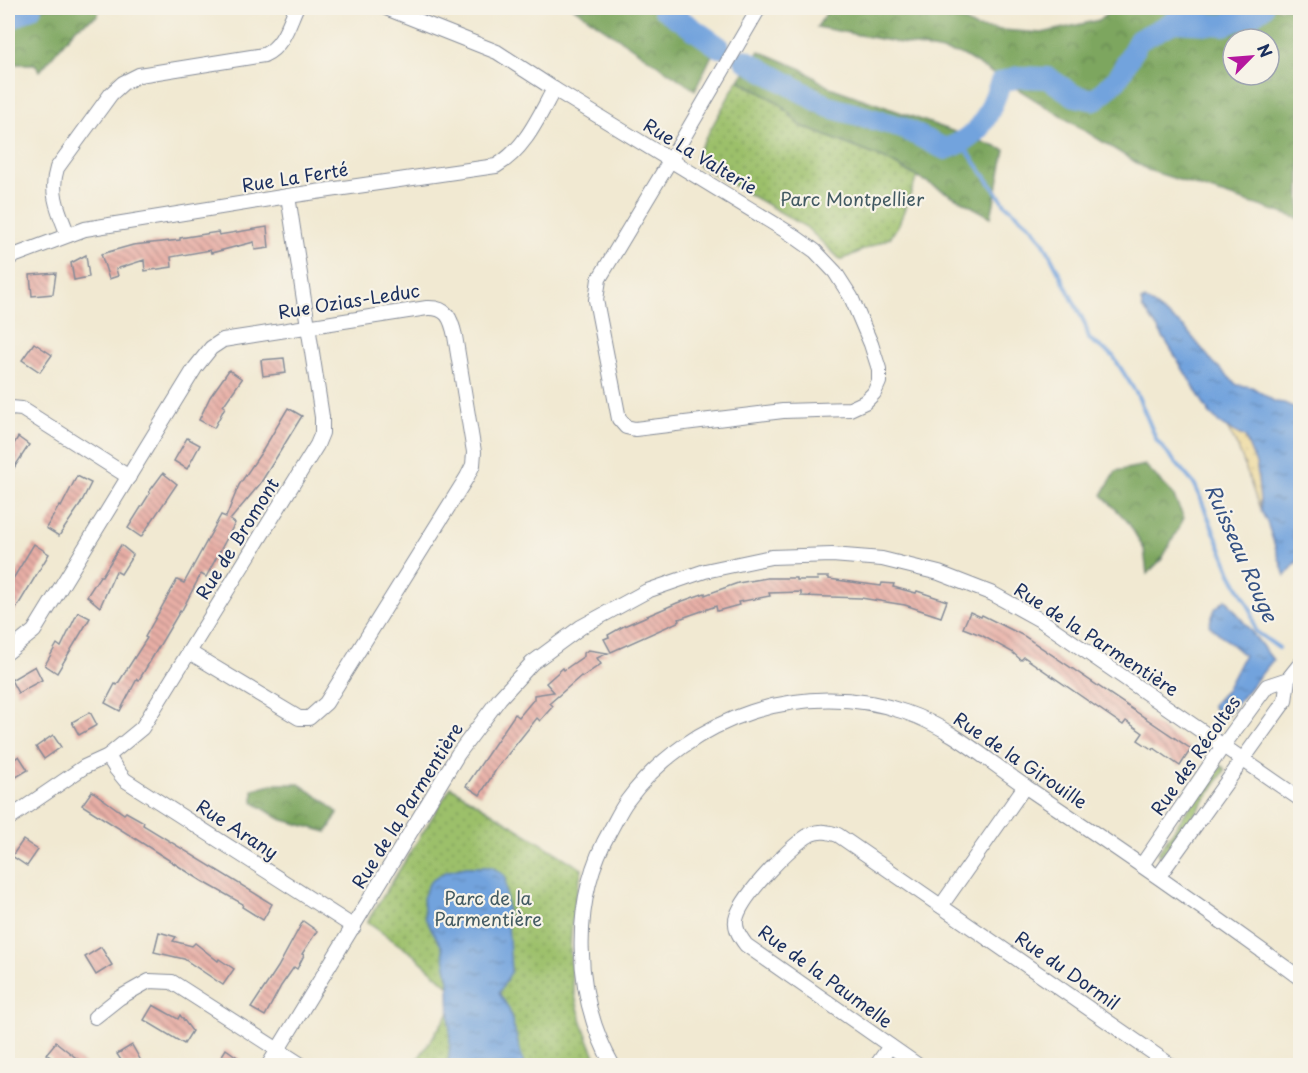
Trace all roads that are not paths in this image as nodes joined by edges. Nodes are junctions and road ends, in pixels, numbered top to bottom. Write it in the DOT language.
graph roads {
  1 [pos="296,8"];
  2 [pos="386,8"];
  3 [pos="759,8"];
  4 [pos="554,90"];
  5 [pos="671,159"];
  6 [pos="288,196"];
  7 [pos="68,235"];
  8 [pos="8,258"];
  9 [pos="308,326"];
  10 [pos="8,410"];
  11 [pos="129,477"];
  12 [pos="8,652"];
  13 [pos="189,652"];
  14 [pos="1300,664"];
  15 [pos="1288,679"];
  16 [pos="1224,746"];
  17 [pos="108,756"];
  18 [pos="1242,759"];
  19 [pos="1025,786"];
  20 [pos="1300,799"];
  21 [pos="8,819"];
  22 [pos="1142,865"];
  23 [pos="1159,876"];
  24 [pos="941,906"];
  25 [pos="354,927"];
  26 [pos="1300,978"];
  27 [pos="95,1017"];
  28 [pos="890,1046"];
  29 [pos="278,1049"];
  30 [pos="268,1065"];
  31 [pos="303,1065"];
  32 [pos="613,1065"];
  33 [pos="876,1065"];
  34 [pos="919,1065"];
  35 [pos="1172,1065"];
  1 -- 7 [label="street"];
  2 -- 4 [label="street, Rue La Valterie"];
  3 -- 5 [label="street"];
  4 -- 5 [label="street, Rue La Valterie"];
  4 -- 6 [label="street, Rue La Ferté"];
  5 -- 5 [label="street, Rue La Valterie"];
  6 -- 7 [label="street, Rue La Ferté"];
  6 -- 9 [label="street, Rue de Bromont"];
  7 -- 8 [label="street, Rue La Ferté"];
  9 -- 11 [label="street, Rue Ozias-Leduc"];
  9 -- 13 [label="street, Rue de Bromont"];
  9 -- 13 [label="street, Rue Ozias-Leduc"];
  10 -- 11 [label="street"];
  11 -- 12 [label="street, Rue Ozias-Leduc"];
  13 -- 17 [label="street, Rue de Bromont"];
  14 -- 15 [label="street, Rue des Récoltes"];
  15 -- 16 [label="street, Rue des Récoltes"];
  15 -- 18 [label="street, Rue des Récoltes"];
  16 -- 18 [label="street, Rue de la Parmentière"];
  16 -- 22 [label="street, Rue des Récoltes"];
  16 -- 25 [label="street, Rue de la Parmentière"];
  17 -- 21 [label="street, Rue de Bromont"];
  17 -- 25 [label="street, Rue Arany"];
  18 -- 20 [label="street, Rue de la Parmentière"];
  18 -- 23 [label="street, Rue des Récoltes"];
  19 -- 22 [label="street, Rue de la Girouille"];
  19 -- 24 [label="street"];
  19 -- 32 [label="street, Rue de la Girouille"];
  22 -- 23 [label="street, Rue de la Girouille"];
  23 -- 26 [label="street, Rue de la Girouille"];
  24 -- 28 [label="street, Rue de la Paumelle"];
  24 -- 35 [label="street, Rue du Dormil"];
  25 -- 29 [label="street, Rue de la Parmentière"];
  27 -- 29 [label="street"];
  28 -- 33 [label="street"];
  28 -- 34 [label="street, Rue de la Paumelle"];
  29 -- 30 [label="street, Rue de la Parmentière"];
  29 -- 31 [label="street"];
}
